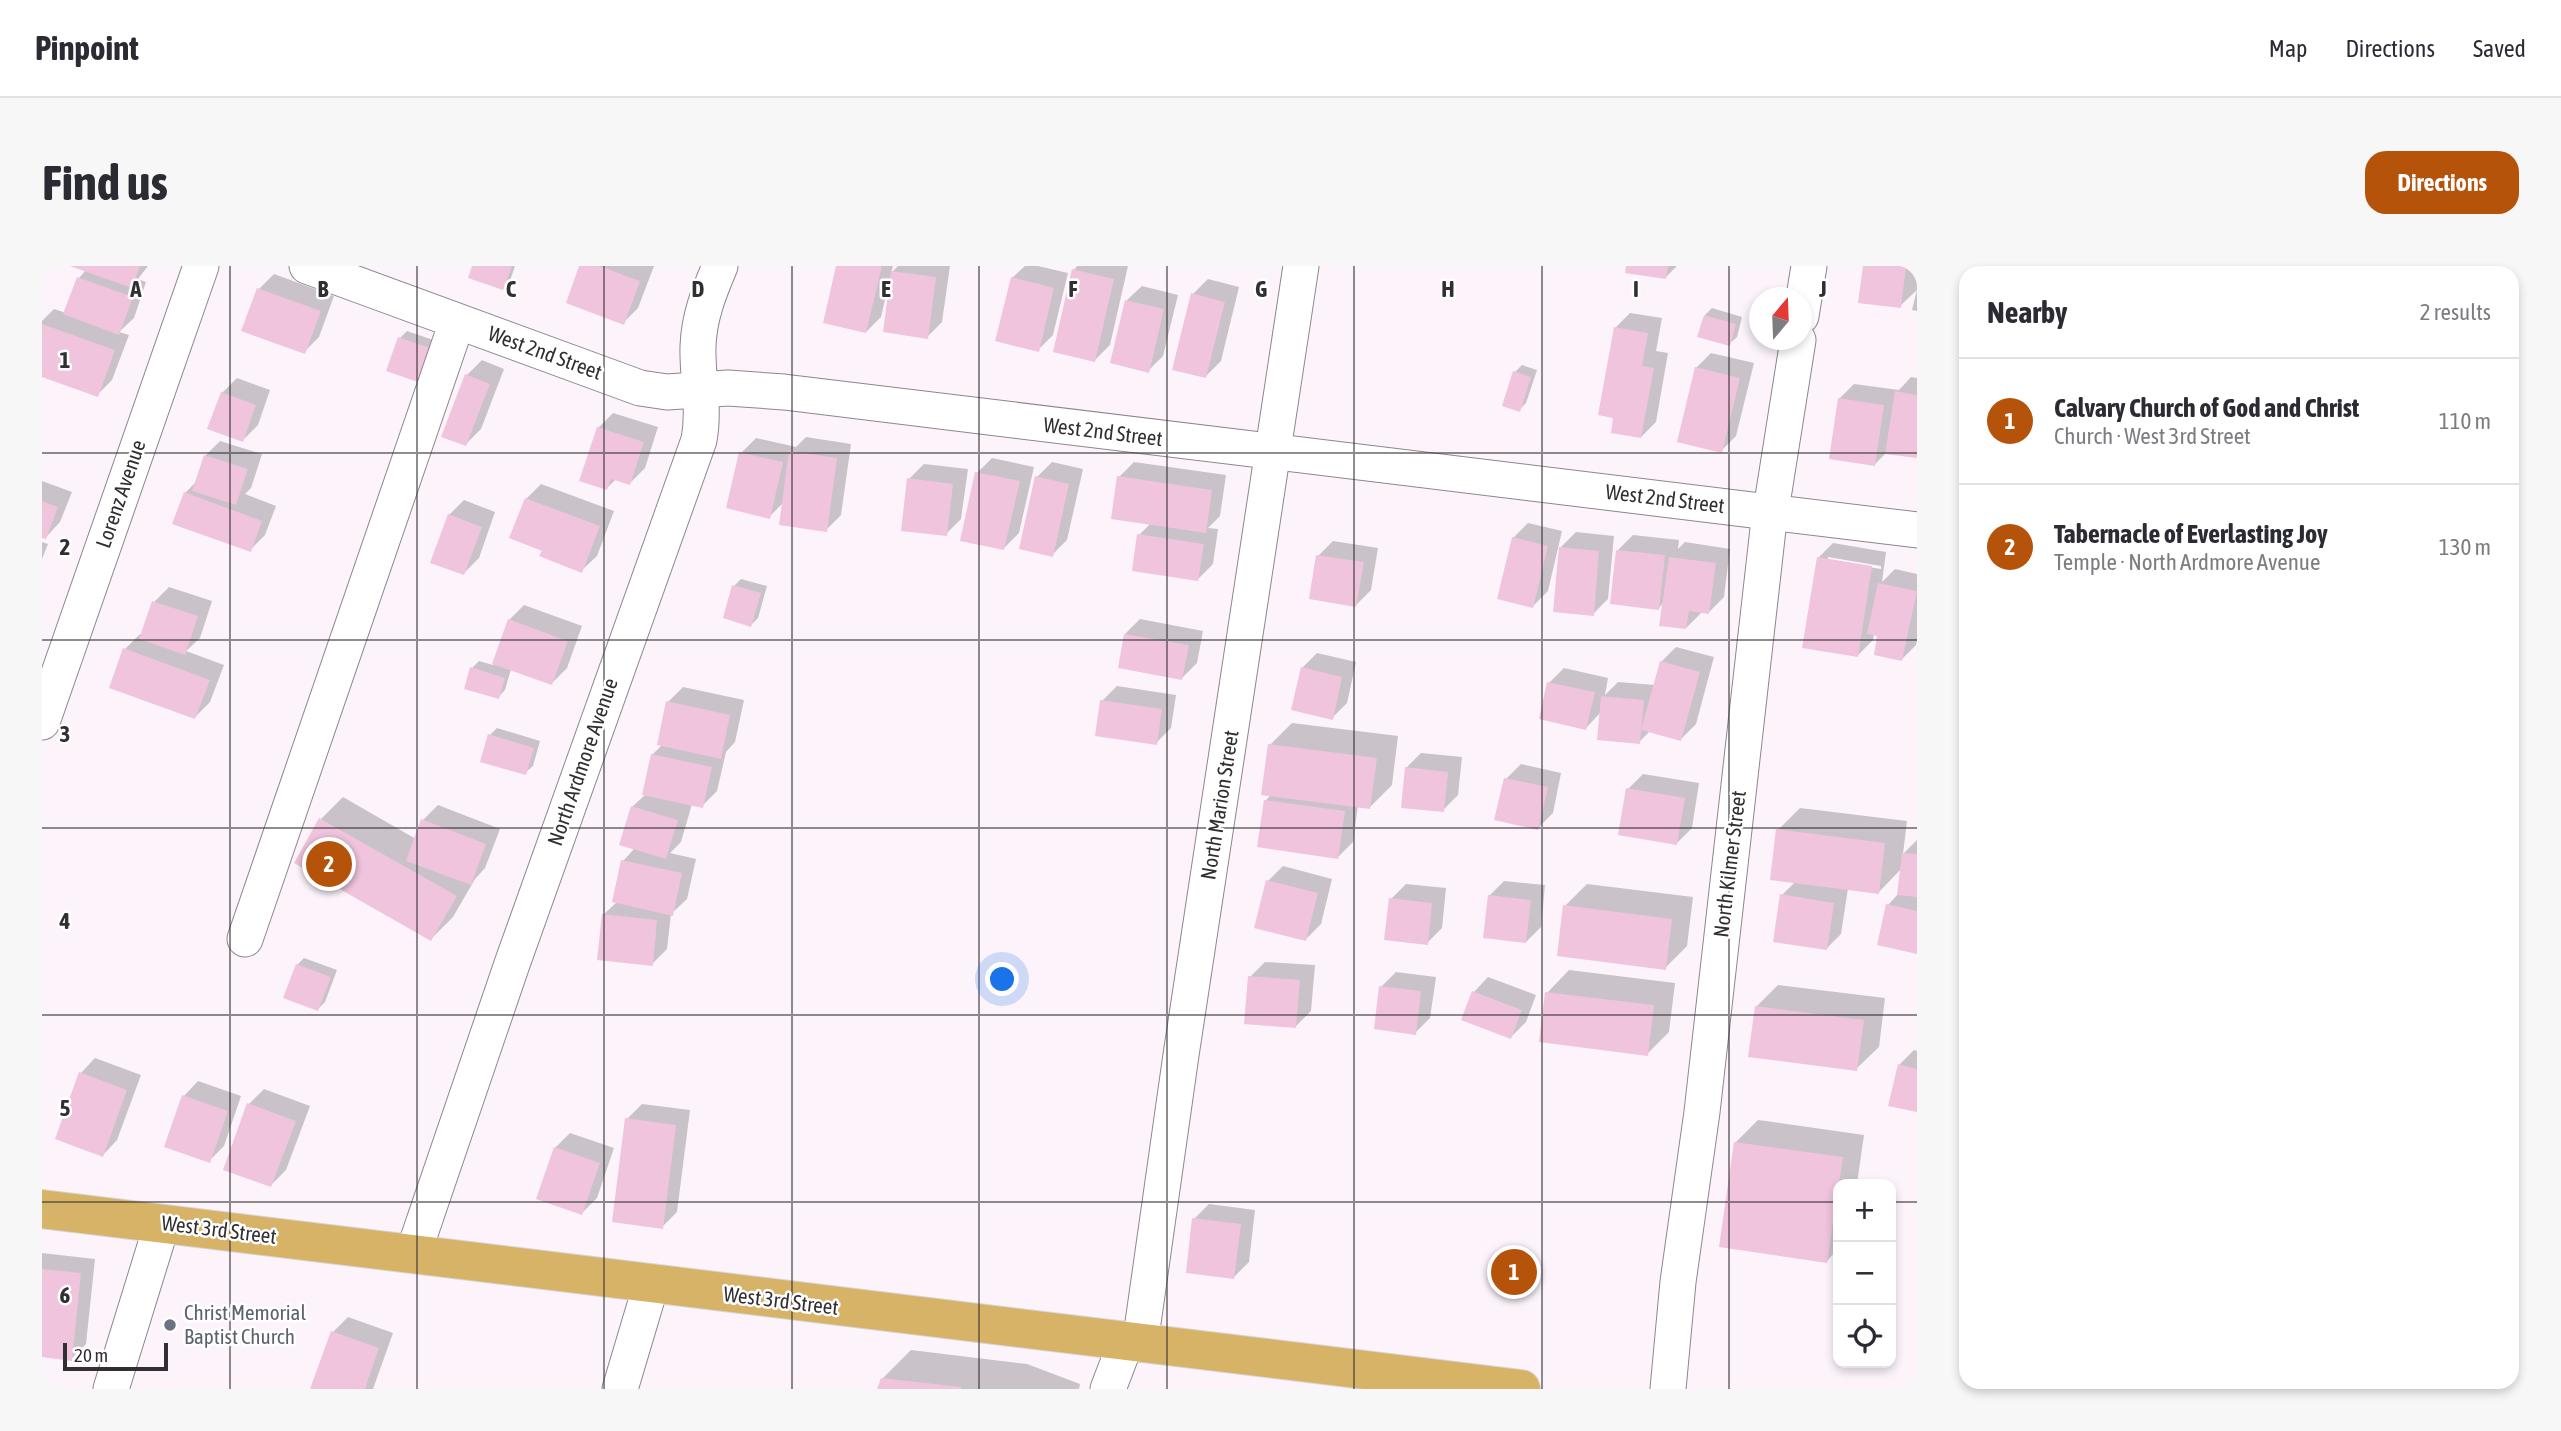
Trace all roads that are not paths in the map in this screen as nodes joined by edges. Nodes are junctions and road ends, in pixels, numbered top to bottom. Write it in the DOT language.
graph roads {
  1 [pos="201,266"];
  2 [pos="307,266"];
  3 [pos="720,266"];
  4 [pos="1301,266"];
  5 [pos="1809,266"];
  6 [pos="1806,287"];
  7 [pos="457,322"];
  8 [pos="1796,350"];
  9 [pos="701,390"];
  10 [pos="1274,452"];
  11 [pos="1771,512"];
  12 [pos="1917,530"];
  13 [pos="42,722"];
  14 [pos="245,939"];
  15 [pos="42,1209"];
  16 [pos="163,1224"];
  17 [pos="413,1254"];
  18 [pos="651,1285"];
  19 [pos="1133,1343"];
  20 [pos="111,1389"];
  21 [pos="620,1389"];
  22 [pos="1108,1389"];
  23 [pos="1521,1389"];
  24 [pos="1668,1389"];
  1 -- 13 [label="street, Lorenz Avenue"];
  2 -- 7 [label="street, West 2nd Street"];
  3 -- 9 [label="street, North Ardmore Avenue"];
  4 -- 10 [label="street, North Marion Street"];
  5 -- 6 [label="street"];
  7 -- 9 [label="street, West 2nd Street"];
  7 -- 14 [label="street"];
  8 -- 11 [label="street, North Kilmer Street"];
  9 -- 10 [label="street, West 2nd Street"];
  9 -- 17 [label="street, North Ardmore Avenue"];
  10 -- 11 [label="street, West 2nd Street"];
  10 -- 19 [label="street, North Marion Street"];
  11 -- 12 [label="street, West 2nd Street"];
  11 -- 24 [label="street, North Kilmer Street"];
  15 -- 16 [label="main road, West 3rd Street"];
  16 -- 17 [label="main road, West 3rd Street"];
  16 -- 20 [label="street"];
  17 -- 18 [label="main road, West 3rd Street"];
  18 -- 19 [label="main road, West 3rd Street"];
  18 -- 21 [label="street"];
  19 -- 22 [label="street, North Marion Street"];
  19 -- 23 [label="main road, West 3rd Street"];
}
